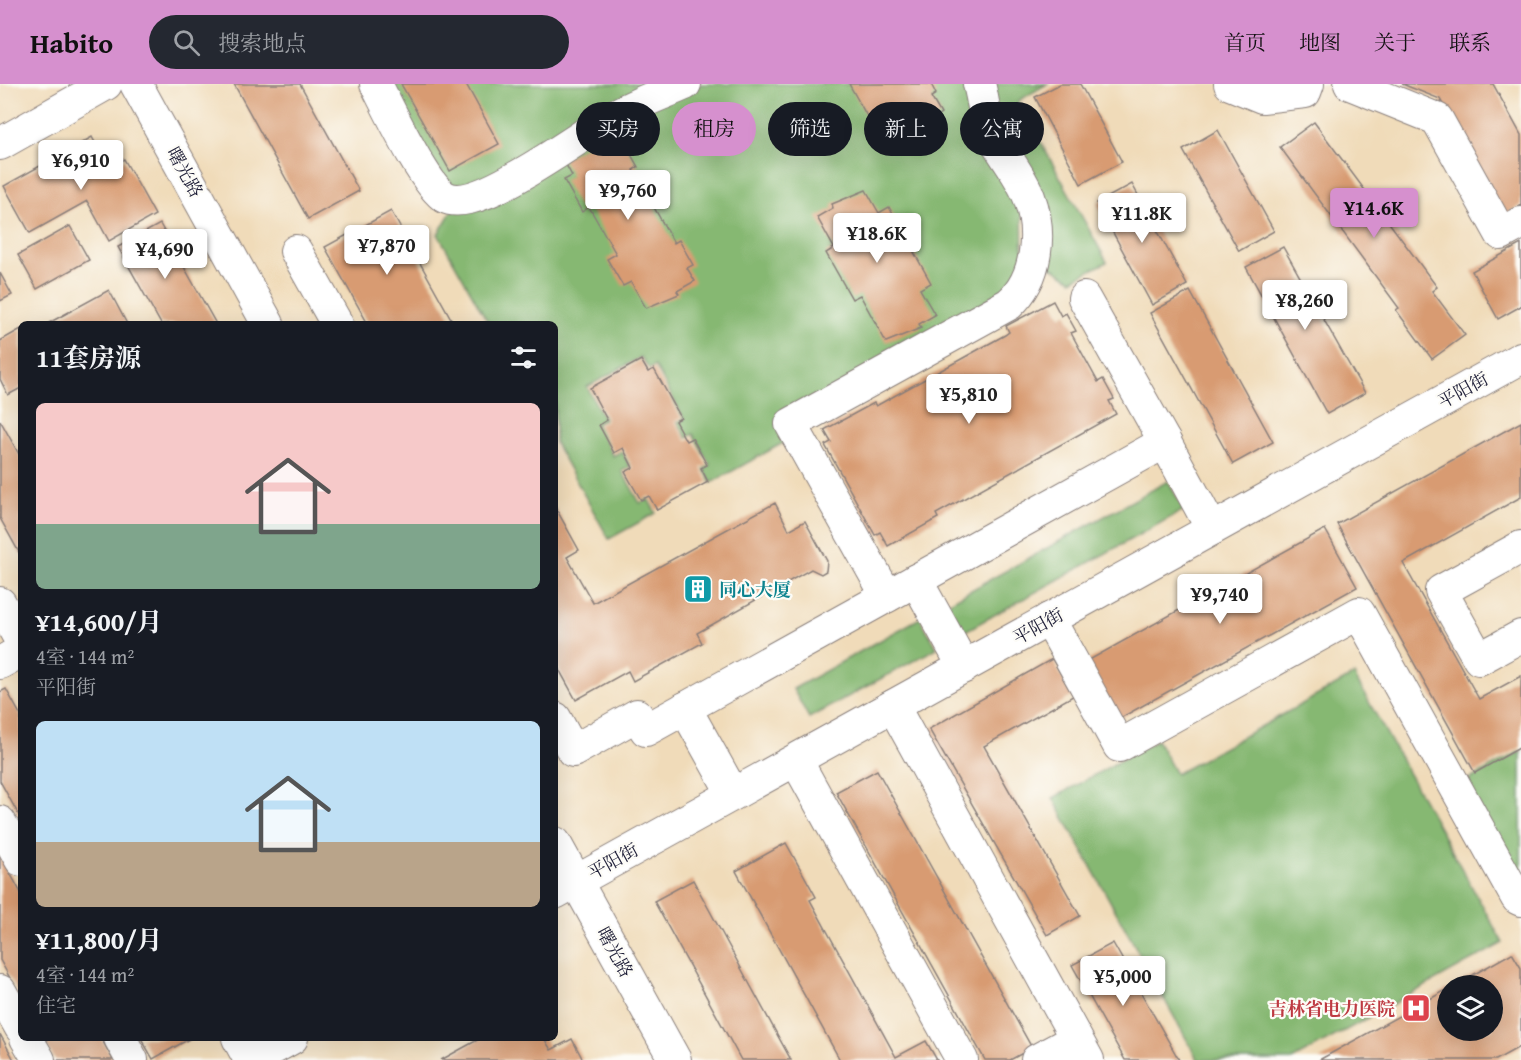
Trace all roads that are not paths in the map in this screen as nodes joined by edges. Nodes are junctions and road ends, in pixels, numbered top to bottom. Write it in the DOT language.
graph roads {
  1 [pos="106,84"];
  2 [pos="136,84"];
  3 [pos="375,84"];
  4 [pos="685,84"];
  5 [pos="979,84"];
  6 [pos="1230,84"];
  7 [pos="1308,84"];
  8 [pos="1350,84"];
  9 [pos="0,144"];
  10 [pos="1521,223"];
  11 [pos="296,251"];
  12 [pos="1084,298"];
  13 [pos="266,321"];
  14 [pos="335,321"];
  15 [pos="1521,358"];
  16 [pos="1165,442"];
  17 [pos="1212,529"];
  18 [pos="1521,547"];
  19 [pos="916,580"];
  20 [pos="886,596"];
  21 [pos="0,603"];
  22 [pos="1049,620"];
  23 [pos="18,636"];
  24 [pos="1521,636"];
  25 [pos="18,653"];
  26 [pos="0,663"];
  27 [pos="964,667"];
  28 [pos="893,706"];
  29 [pos="685,708"];
  30 [pos="558,723"];
  31 [pos="796,760"];
  32 [pos="733,794"];
  33 [pos="0,822"];
  34 [pos="18,855"];
  35 [pos="558,855"];
  36 [pos="566,887"];
  37 [pos="1521,900"];
  38 [pos="0,991"];
  39 [pos="18,1023"];
  40 [pos="28,1041"];
  41 [pos="122,1041"];
  42 [pos="240,1041"];
  43 [pos="286,1041"];
  44 [pos="1082,1049"];
  45 [pos="39,1060"];
  46 [pos="132,1060"];
  47 [pos="251,1060"];
  48 [pos="675,1060"];
  49 [pos="962,1060"];
  50 [pos="1037,1060"];
  1 -- 9 [label="street"];
  2 -- 13 [label="street, 曙光路"];
  3 -- 4 [label="street"];
  5 -- 20 [label="street"];
  6 -- 7 [label="street"];
  8 -- 10 [label="street"];
  11 -- 14 [label="street"];
  12 -- 16 [label="street"];
  15 -- 17 [label="street, 平阳街"];
  16 -- 17 [label="street"];
  16 -- 19 [label="street"];
  17 -- 22 [label="street, 平阳街"];
  18 -- 24 [label="street"];
  19 -- 20 [label="street"];
  19 -- 27 [label="street"];
  20 -- 29 [label="street"];
  21 -- 23 [label="street"];
  22 -- 27 [label="street, 平阳街"];
  22 -- 37 [label="street"];
  25 -- 26 [label="street"];
  27 -- 28 [label="street, 平阳街"];
  28 -- 31 [label="street, 平阳街"];
  28 -- 44 [label="street"];
  29 -- 30 [label="street"];
  29 -- 32 [label="street"];
  31 -- 32 [label="street, 平阳街"];
  31 -- 49 [label="street"];
  32 -- 36 [label="street, 平阳街"];
  33 -- 34 [label="street"];
  35 -- 36 [label="street, 曙光路"];
  36 -- 48 [label="street, 曙光路"];
  38 -- 39 [label="street"];
  40 -- 45 [label="street"];
  41 -- 46 [label="street"];
  42 -- 47 [label="street"];
  43 -- 47 [label="street"];
  44 -- 50 [label="street"];
}
